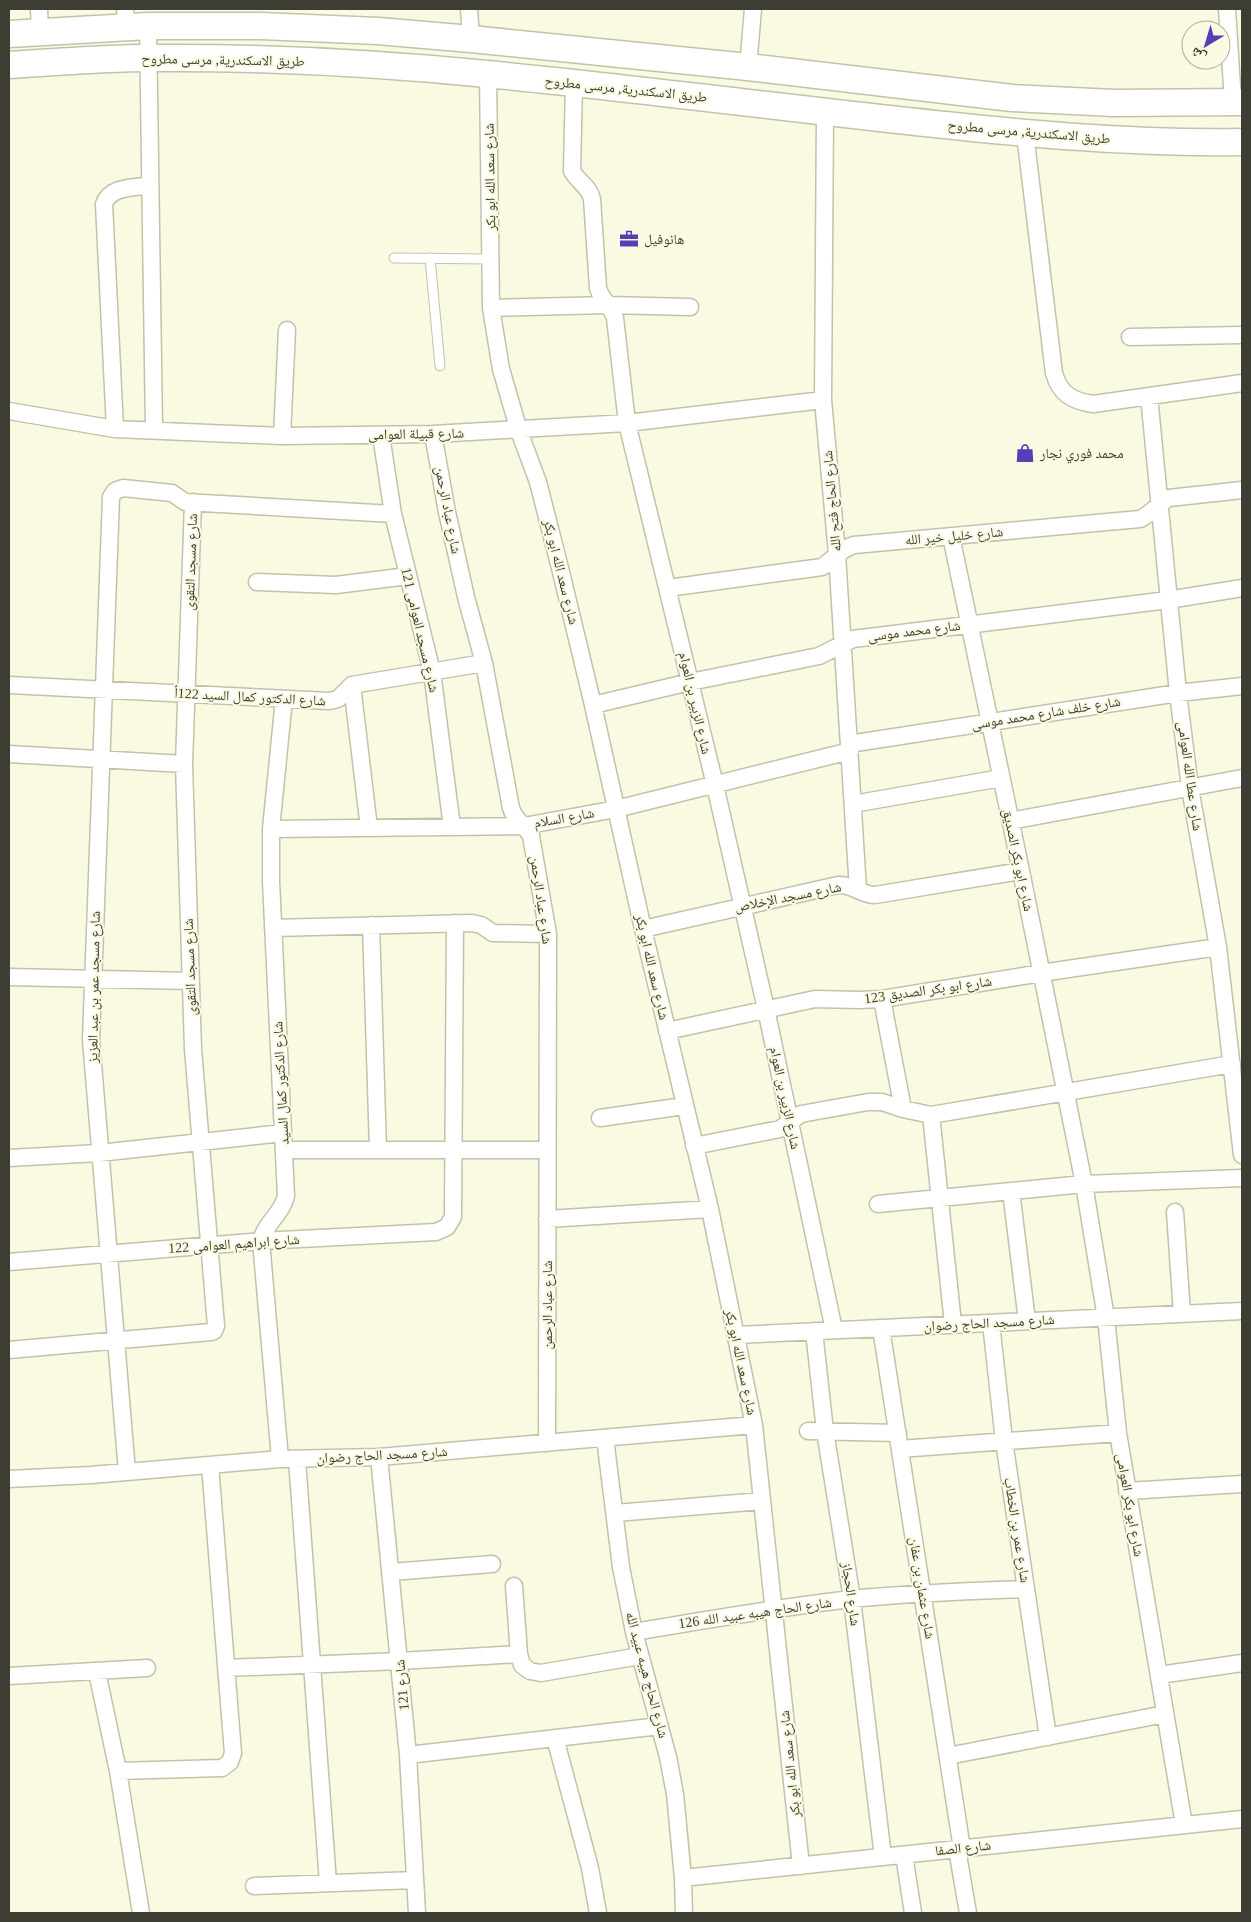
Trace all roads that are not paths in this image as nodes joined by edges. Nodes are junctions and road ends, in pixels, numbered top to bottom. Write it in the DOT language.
graph roads {
  1 [pos="469,9"];
  2 [pos="753,9"];
  3 [pos="1227,9"];
  4 [pos="40,20"];
  5 [pos="134,21"];
  6 [pos="9,34"];
  7 [pos="471,39"];
  8 [pos="148,58"];
  9 [pos="9,65"];
  10 [pos="748,67"];
  11 [pos="488,74"];
  12 [pos="574,83"];
  13 [pos="1238,102"];
  14 [pos="1114,103"];
  15 [pos="1202,103"];
  16 [pos="825,112"];
  17 [pos="1025,134"];
  18 [pos="1115,140"];
  19 [pos="1242,142"];
  20 [pos="1203,143"];
  21 [pos="150,185"];
  22 [pos="394,258"];
  23 [pos="430,258"];
  24 [pos="491,259"];
  25 [pos="608,305"];
  26 [pos="690,307"];
  27 [pos="491,308"];
  28 [pos="287,330"];
  29 [pos="1242,335"];
  30 [pos="1130,337"];
  31 [pos="440,366"];
  32 [pos="1242,383"];
  33 [pos="1149,396"];
  34 [pos="823,400"];
  35 [pos="9,411"];
  36 [pos="626,423"];
  37 [pos="115,429"];
  38 [pos="154,430"];
  39 [pos="519,431"];
  40 [pos="433,434"];
  41 [pos="381,435"];
  42 [pos="282,436"];
  43 [pos="1242,490"];
  44 [pos="194,502"];
  45 [pos="1158,505"];
  46 [pos="393,514"];
  47 [pos="950,536"];
  48 [pos="838,554"];
  49 [pos="408,576"];
  50 [pos="256,582"];
  51 [pos="668,588"];
  52 [pos="1242,588"];
  53 [pos="1168,600"];
  54 [pos="968,624"];
  55 [pos="843,642"];
  56 [pos="484,663"];
  57 [pos="432,672"];
  58 [pos="690,682"];
  59 [pos="9,685"];
  60 [pos="352,685"];
  61 [pos="1242,686"];
  62 [pos="103,690"];
  63 [pos="1178,693"];
  64 [pos="186,694"];
  65 [pos="284,699"];
  66 [pos="593,705"];
  67 [pos="990,722"];
  68 [pos="850,748"];
  69 [pos="9,754"];
  70 [pos="100,760"];
  71 [pos="184,764"];
  72 [pos="1002,778"];
  73 [pos="1242,778"];
  74 [pos="715,785"];
  75 [pos="1190,788"];
  76 [pos="853,804"];
  77 [pos="616,809"];
  78 [pos="1010,821"];
  79 [pos="524,826"];
  80 [pos="452,827"];
  81 [pos="369,828"];
  82 [pos="271,829"];
  83 [pos="1021,871"];
  84 [pos="858,890"];
  85 [pos="742,906"];
  86 [pos="455,923"];
  87 [pos="371,925"];
  88 [pos="274,928"];
  89 [pos="643,929"];
  90 [pos="548,934"];
  91 [pos="1218,947"];
  92 [pos="1041,972"];
  93 [pos="9,977"];
  94 [pos="92,979"];
  95 [pos="190,981"];
  96 [pos="882,999"];
  97 [pos="766,1009"];
  98 [pos="667,1031"];
  99 [pos="1232,1064"];
  100 [pos="1065,1092"];
  101 [pos="684,1106"];
  102 [pos="903,1109"];
  103 [pos="931,1115"];
  104 [pos="600,1118"];
  105 [pos="790,1123"];
  106 [pos="283,1133"];
  107 [pos="200,1142"];
  108 [pos="694,1146"];
  109 [pos="284,1150"];
  110 [pos="378,1150"];
  111 [pos="454,1150"];
  112 [pos="547,1150"];
  113 [pos="99,1153"];
  114 [pos="1242,1155"];
  115 [pos="9,1158"];
  116 [pos="1242,1178"];
  117 [pos="1084,1184"];
  118 [pos="1011,1191"];
  119 [pos="940,1198"];
  120 [pos="878,1204"];
  121 [pos="710,1209"];
  122 [pos="1174,1212"];
  123 [pos="547,1219"];
  124 [pos="261,1241"];
  125 [pos="210,1245"];
  126 [pos="108,1254"];
  127 [pos="9,1262"];
  128 [pos="1242,1310"];
  129 [pos="1182,1314"];
  130 [pos="1106,1318"];
  131 [pos="1027,1321"];
  132 [pos="991,1323"];
  133 [pos="952,1324"];
  134 [pos="882,1328"];
  135 [pos="834,1330"];
  136 [pos="814,1331"];
  137 [pos="736,1335"];
  138 [pos="115,1340"];
  139 [pos="9,1350"];
  140 [pos="754,1425"];
  141 [pos="808,1431"];
  142 [pos="825,1431"];
  143 [pos="1118,1433"];
  144 [pos="606,1438"];
  145 [pos="899,1441"];
  146 [pos="1004,1441"];
  147 [pos="547,1443"];
  148 [pos="379,1457"];
  149 [pos="280,1459"];
  150 [pos="297,1459"];
  151 [pos="210,1465"];
  152 [pos="127,1472"];
  153 [pos="9,1479"];
  154 [pos="1242,1484"];
  155 [pos="1127,1491"];
  156 [pos="762,1501"];
  157 [pos="615,1512"];
  158 [pos="492,1564"];
  159 [pos="391,1572"];
  160 [pos="514,1586"];
  161 [pos="1026,1589"];
  162 [pos="923,1593"];
  163 [pos="852,1599"];
  164 [pos="775,1608"];
  165 [pos="634,1632"];
  166 [pos="519,1654"];
  167 [pos="640,1656"];
  168 [pos="400,1661"];
  169 [pos="1242,1663"];
  170 [pos="312,1665"];
  171 [pos="146,1668"];
  172 [pos="227,1668"];
  173 [pos="97,1672"];
  174 [pos="1159,1675"];
  175 [pos="9,1676"];
  176 [pos="1166,1714"];
  177 [pos="660,1726"];
  178 [pos="1048,1737"];
  179 [pos="555,1738"];
  180 [pos="408,1755"];
  181 [pos="948,1756"];
  182 [pos="118,1771"];
  183 [pos="1242,1819"];
  184 [pos="1184,1825"];
  185 [pos="960,1849"];
  186 [pos="904,1855"];
  187 [pos="883,1857"];
  188 [pos="801,1866"];
  189 [pos="683,1878"];
  190 [pos="415,1880"];
  191 [pos="328,1883"];
  192 [pos="254,1886"];
  193 [pos="141,1913"];
  194 [pos="418,1913"];
  195 [pos="598,1913"];
  196 [pos="684,1913"];
  197 [pos="913,1913"];
  198 [pos="968,1913"];
  1 -- 7 [label="street"];
  2 -- 10 [label="street"];
  3 -- 13 [label="street"];
  4 -- 5 [label="main road"];
  4 -- 6 [label="main road"];
  5 -- 7 [label="main road"];
  5 -- 8 [label="street"];
  7 -- 10 [label="main road"];
  8 -- 9 [label="main road, طريق الاسكندرية, مرسى مطروح"];
  8 -- 11 [label="main road, طريق الاسكندرية, مرسى مطروح"];
  8 -- 21 [label="street"];
  10 -- 14 [label="main road"];
  11 -- 12 [label="main road, طريق الاسكندرية, مرسى مطروح"];
  11 -- 24 [label="street, شارع سعد الله ابو بكر"];
  12 -- 16 [label="main road, طريق الاسكندرية, مرسى مطروح"];
  12 -- 25 [label="street, شارع الزبير بن العوام"];
  13 -- 15 [label="main road"];
  14 -- 15 [label="main road"];
  14 -- 18 [label="main road"];
  15 -- 20 [label="main road"];
  16 -- 17 [label="main road, طريق الاسكندرية, مرسى مطروح"];
  16 -- 34 [label="street, شارع الحاج فتح الله"];
  17 -- 18 [label="main road, طريق الاسكندرية, مرسى مطروح"];
  17 -- 33 [label="street"];
  18 -- 20 [label="main road, طريق الاسكندرية, مرسى مطروح"];
  19 -- 20 [label="main road, طريق الاسكندرية, مرسى مطروح"];
  21 -- 37 [label="street"];
  21 -- 38 [label="street"];
  22 -- 23 [label="lane"];
  23 -- 24 [label="lane"];
  23 -- 31 [label="lane"];
  24 -- 27 [label="street, شارع سعد الله ابو بكر"];
  25 -- 26 [label="street"];
  25 -- 27 [label="street"];
  25 -- 36 [label="street, شارع الزبير بن العوام"];
  27 -- 39 [label="street, شارع سعد الله ابو بكر"];
  28 -- 42 [label="street"];
  29 -- 30 [label="street"];
  32 -- 33 [label="street"];
  33 -- 45 [label="street, شارع عطا الله العوامى"];
  34 -- 36 [label="street, شارع قبيلة العوامى"];
  34 -- 48 [label="street, شارع الحاج فتح الله"];
  35 -- 37 [label="street, شارع قبيلة العوامى"];
  36 -- 39 [label="street, شارع قبيلة العوامى"];
  36 -- 51 [label="street, شارع الزبير بن العوام"];
  37 -- 38 [label="street, شارع قبيلة العوامى"];
  38 -- 42 [label="street, شارع قبيلة العوامى"];
  39 -- 40 [label="street, شارع قبيلة العوامى"];
  39 -- 66 [label="street, شارع سعد الله ابو بكر"];
  40 -- 41 [label="street, شارع قبيلة العوامى"];
  40 -- 56 [label="street, شارع عباد الرحمن"];
  41 -- 42 [label="street, شارع قبيلة العوامى"];
  41 -- 46 [label="street, شارع مسجد العوامى 121"];
  43 -- 45 [label="street, شارع خليل خير الله"];
  44 -- 46 [label="street"];
  44 -- 62 [label="street, شارع مسجد عمر بن عبد العزيز"];
  44 -- 64 [label="street, شارع مسجد التقوى"];
  45 -- 47 [label="street, شارع خليل خير الله"];
  45 -- 53 [label="street, شارع عطا الله العوامى"];
  46 -- 49 [label="street, شارع مسجد العوامى 121"];
  47 -- 48 [label="street, شارع خليل خير الله"];
  47 -- 54 [label="street, شارع ابو بكر الصديق"];
  48 -- 51 [label="street, شارع خليل خير الله"];
  48 -- 55 [label="street, شارع الحاج فتح الله"];
  49 -- 50 [label="street"];
  49 -- 57 [label="street, شارع مسجد العوامى 121"];
  51 -- 58 [label="street, شارع الزبير بن العوام"];
  52 -- 53 [label="street, شارع محمد موسى"];
  53 -- 54 [label="street, شارع محمد موسى"];
  53 -- 63 [label="street, شارع عطا الله العوامى"];
  54 -- 55 [label="street, شارع محمد موسى"];
  54 -- 67 [label="street, شارع ابو بكر الصديق"];
  55 -- 58 [label="street, شارع محمد موسى"];
  55 -- 68 [label="street, شارع الحاج فتح الله"];
  56 -- 57 [label="street, شارع الدكتور كمال السيد 122أ"];
  56 -- 79 [label="street, شارع عباد الرحمن"];
  57 -- 60 [label="street, شارع الدكتور كمال السيد 122أ"];
  57 -- 80 [label="street, شارع مسجد العوامى 121"];
  58 -- 66 [label="street, شارع محمد موسى"];
  58 -- 74 [label="street, شارع الزبير بن العوام"];
  59 -- 62 [label="street, شارع الدكتور كمال السيد 122أ"];
  60 -- 65 [label="street, شارع الدكتور كمال السيد 122أ"];
  60 -- 81 [label="street"];
  61 -- 63 [label="street, شارع خلف شارع محمد موسى"];
  62 -- 64 [label="street, شارع الدكتور كمال السيد 122أ"];
  62 -- 70 [label="street, شارع مسجد عمر بن عبد العزيز"];
  63 -- 67 [label="street, شارع خلف شارع محمد موسى"];
  63 -- 75 [label="street, شارع عطا الله العوامى"];
  64 -- 65 [label="street, شارع الدكتور كمال السيد 122أ"];
  64 -- 71 [label="street, شارع مسجد التقوى"];
  65 -- 82 [label="street, شارع الدكتور كمال السيد"];
  66 -- 77 [label="street, شارع سعد الله ابو بكر"];
  67 -- 68 [label="street, شارع خلف شارع محمد موسى"];
  67 -- 72 [label="street, شارع ابو بكر الصديق"];
  68 -- 74 [label="street, شارع السلام"];
  68 -- 76 [label="street, شارع الحاج فتح الله"];
  69 -- 70 [label="street"];
  70 -- 71 [label="street"];
  70 -- 94 [label="street, شارع مسجد عمر بن عبد العزيز"];
  71 -- 95 [label="street, شارع مسجد التقوى"];
  72 -- 76 [label="street"];
  72 -- 78 [label="street, شارع ابو بكر الصديق"];
  73 -- 75 [label="street"];
  74 -- 77 [label="street, شارع السلام"];
  74 -- 85 [label="street, شارع الزبير بن العوام"];
  75 -- 78 [label="street"];
  75 -- 91 [label="street, شارع عطا الله العوامى"];
  76 -- 84 [label="street, شارع الحاج فتح الله"];
  77 -- 79 [label="street, شارع السلام"];
  77 -- 89 [label="street, شارع سعد الله ابو بكر"];
  78 -- 83 [label="street, شارع ابو بكر الصديق"];
  79 -- 80 [label="street, شارع السلام"];
  79 -- 90 [label="street, شارع عباد الرحمن"];
  80 -- 81 [label="street, شارع السلام"];
  81 -- 82 [label="street, شارع السلام"];
  82 -- 88 [label="street, شارع الدكتور كمال السيد"];
  83 -- 84 [label="street, شارع مسجد الإخلاص"];
  83 -- 92 [label="street, شارع ابو بكر الصديق"];
  84 -- 85 [label="street, شارع مسجد الإخلاص"];
  85 -- 89 [label="street, شارع مسجد الإخلاص"];
  85 -- 97 [label="street, شارع الزبير بن العوام"];
  86 -- 87 [label="street"];
  86 -- 90 [label="street"];
  86 -- 111 [label="street"];
  87 -- 88 [label="street"];
  87 -- 110 [label="street"];
  88 -- 106 [label="street, شارع الدكتور كمال السيد"];
  89 -- 98 [label="street, شارع سعد الله ابو بكر"];
  90 -- 112 [label="street, شارع عباد الرحمن"];
  91 -- 92 [label="street, شارع ابو بكر الصديق 123"];
  91 -- 99 [label="street, شارع عطا الله العوامى"];
  92 -- 96 [label="street, شارع ابو بكر الصديق 123"];
  92 -- 100 [label="street, شارع ابو بكر الصديق"];
  93 -- 94 [label="street"];
  94 -- 95 [label="street"];
  94 -- 113 [label="street, شارع مسجد عمر بن عبد العزيز"];
  95 -- 107 [label="street, شارع مسجد التقوى"];
  96 -- 97 [label="street, شارع ابو بكر الصديق 123"];
  96 -- 102 [label="street"];
  97 -- 98 [label="street, شارع ابو بكر الصديق 123"];
  97 -- 105 [label="street, شارع الزبير بن العوام"];
  98 -- 101 [label="street, شارع سعد الله ابو بكر"];
  99 -- 100 [label="street"];
  99 -- 114 [label="street, شارع عطا الله العوامى"];
  100 -- 103 [label="street"];
  100 -- 117 [label="street, شارع ابو بكر الصديق"];
  101 -- 104 [label="street"];
  101 -- 108 [label="street, شارع سعد الله ابو بكر"];
  102 -- 103 [label="street"];
  102 -- 105 [label="street"];
  103 -- 119 [label="street"];
  105 -- 108 [label="street"];
  105 -- 135 [label="street, شارع الزبير بن العوام"];
  106 -- 107 [label="street"];
  106 -- 109 [label="street, شارع الدكتور كمال السيد"];
  107 -- 113 [label="street"];
  107 -- 125 [label="street, شارع مسجد التقوى"];
  108 -- 121 [label="street, شارع سعد الله ابو بكر"];
  109 -- 110 [label="street"];
  109 -- 124 [label="street, شارع الدكتور كمال السيد"];
  110 -- 111 [label="street"];
  111 -- 112 [label="street"];
  111 -- 124 [label="street, شارع ابراهيم العوامى 122"];
  112 -- 123 [label="street, شارع عباد الرحمن"];
  113 -- 115 [label="street"];
  113 -- 126 [label="street, شارع مسجد عمر بن عبد العزيز"];
  116 -- 117 [label="street"];
  117 -- 118 [label="street"];
  117 -- 130 [label="street, شارع ابو بكر العوامى"];
  118 -- 119 [label="street"];
  118 -- 131 [label="street"];
  119 -- 120 [label="street"];
  119 -- 133 [label="street"];
  121 -- 123 [label="street"];
  121 -- 137 [label="street, شارع سعد الله ابو بكر"];
  122 -- 129 [label="street"];
  123 -- 147 [label="street, شارع عباد الرحمن"];
  124 -- 125 [label="street, شارع ابراهيم العوامى 122"];
  124 -- 149 [label="street"];
  125 -- 126 [label="street, شارع ابراهيم العوامى 122"];
  125 -- 138 [label="street, شارع مسجد التقوى"];
  126 -- 127 [label="street, شارع ابراهيم العوامى 122"];
  126 -- 138 [label="street, شارع مسجد عمر بن عبد العزيز"];
  128 -- 129 [label="street, شارع مسجد الحاج رضوان"];
  129 -- 130 [label="street, شارع مسجد الحاج رضوان"];
  130 -- 131 [label="street, شارع مسجد الحاج رضوان"];
  130 -- 143 [label="street, شارع ابو بكر العوامى"];
  131 -- 132 [label="street, شارع مسجد الحاج رضوان"];
  132 -- 133 [label="street, شارع مسجد الحاج رضوان"];
  132 -- 146 [label="street, شارع عمر بن الخطاب"];
  133 -- 134 [label="street, شارع مسجد الحاج رضوان"];
  134 -- 135 [label="street, شارع مسجد الحاج رضوان"];
  134 -- 145 [label="street, شارع عثمان بن عفان"];
  135 -- 136 [label="street, شارع مسجد الحاج رضوان"];
  136 -- 137 [label="street, شارع مسجد الحاج رضوان"];
  136 -- 142 [label="street, شارع الحجاز"];
  137 -- 140 [label="street, شارع سعد الله ابو بكر"];
  138 -- 139 [label="street"];
  138 -- 152 [label="street, شارع مسجد عمر بن عبد العزيز"];
  140 -- 144 [label="street, شارع مسجد الحاج رضوان"];
  140 -- 156 [label="street, شارع سعد الله ابو بكر"];
  141 -- 142 [label="street"];
  142 -- 145 [label="street"];
  142 -- 163 [label="street, شارع الحجاز"];
  143 -- 146 [label="street"];
  143 -- 155 [label="street, شارع ابو بكر العوامى"];
  144 -- 147 [label="street, شارع مسجد الحاج رضوان"];
  144 -- 157 [label="street, شارع الحاج هيبه عبيد الله"];
  145 -- 146 [label="street"];
  145 -- 162 [label="street, شارع عثمان بن عفان"];
  146 -- 161 [label="street, شارع عمر بن الخطاب"];
  147 -- 148 [label="street, شارع مسجد الحاج رضوان"];
  148 -- 150 [label="street, شارع مسجد الحاج رضوان"];
  148 -- 159 [label="street, شارع 121"];
  149 -- 150 [label="street, شارع مسجد الحاج رضوان"];
  149 -- 151 [label="street, شارع مسجد الحاج رضوان"];
  150 -- 170 [label="street"];
  151 -- 152 [label="street, شارع مسجد الحاج رضوان"];
  151 -- 172 [label="street"];
  152 -- 153 [label="street, شارع مسجد الحاج رضوان"];
  154 -- 155 [label="street"];
  155 -- 174 [label="street, شارع ابو بكر العوامى"];
  156 -- 157 [label="street"];
  156 -- 164 [label="street, شارع سعد الله ابو بكر"];
  157 -- 165 [label="street, شارع الحاج هيبه عبيد الله"];
  158 -- 159 [label="street"];
  159 -- 168 [label="street, شارع 121"];
  160 -- 166 [label="street"];
  161 -- 162 [label="street, شارع الحاج هيبه عبيد الله 126"];
  161 -- 178 [label="street, شارع عمر بن الخطاب"];
  162 -- 163 [label="street, شارع الحاج هيبه عبيد الله 126"];
  162 -- 181 [label="street, شارع عثمان بن عفان"];
  163 -- 164 [label="street, شارع الحاج هيبه عبيد الله 126"];
  163 -- 187 [label="street, شارع الحجاز"];
  164 -- 165 [label="street, شارع الحاج هيبه عبيد الله 126"];
  164 -- 188 [label="street, شارع سعد الله ابو بكر"];
  165 -- 167 [label="street, شارع الحاج هيبه عبيد الله"];
  166 -- 167 [label="street"];
  166 -- 168 [label="street"];
  167 -- 177 [label="street, شارع الحاج هيبه عبيد الله"];
  168 -- 170 [label="street"];
  168 -- 180 [label="street, شارع 121"];
  169 -- 174 [label="street"];
  170 -- 172 [label="street"];
  170 -- 191 [label="street"];
  171 -- 173 [label="street"];
  172 -- 182 [label="street"];
  173 -- 175 [label="street"];
  173 -- 182 [label="street"];
  174 -- 176 [label="street, شارع ابو بكر العوامى"];
  176 -- 178 [label="street"];
  176 -- 184 [label="street, شارع ابو بكر العوامى"];
  177 -- 179 [label="street"];
  177 -- 189 [label="street, شارع الحاج هيبه عبيد الله"];
  178 -- 181 [label="street"];
  179 -- 180 [label="street"];
  179 -- 195 [label="street"];
  180 -- 190 [label="street, شارع 121"];
  181 -- 185 [label="street, شارع عثمان بن عفان"];
  182 -- 193 [label="street"];
  183 -- 184 [label="street, شارع الصفا"];
  184 -- 185 [label="street, شارع الصفا"];
  185 -- 186 [label="street, شارع الصفا"];
  185 -- 198 [label="street, شارع عثمان بن عفان"];
  186 -- 187 [label="street, شارع الصفا"];
  186 -- 197 [label="street"];
  187 -- 188 [label="street, شارع الصفا"];
  188 -- 189 [label="street, شارع الصفا"];
  189 -- 196 [label="street, شارع الحاج هيبه عبيد الله"];
  190 -- 191 [label="street"];
  190 -- 194 [label="street, شارع 121"];
  191 -- 192 [label="street"];
}
